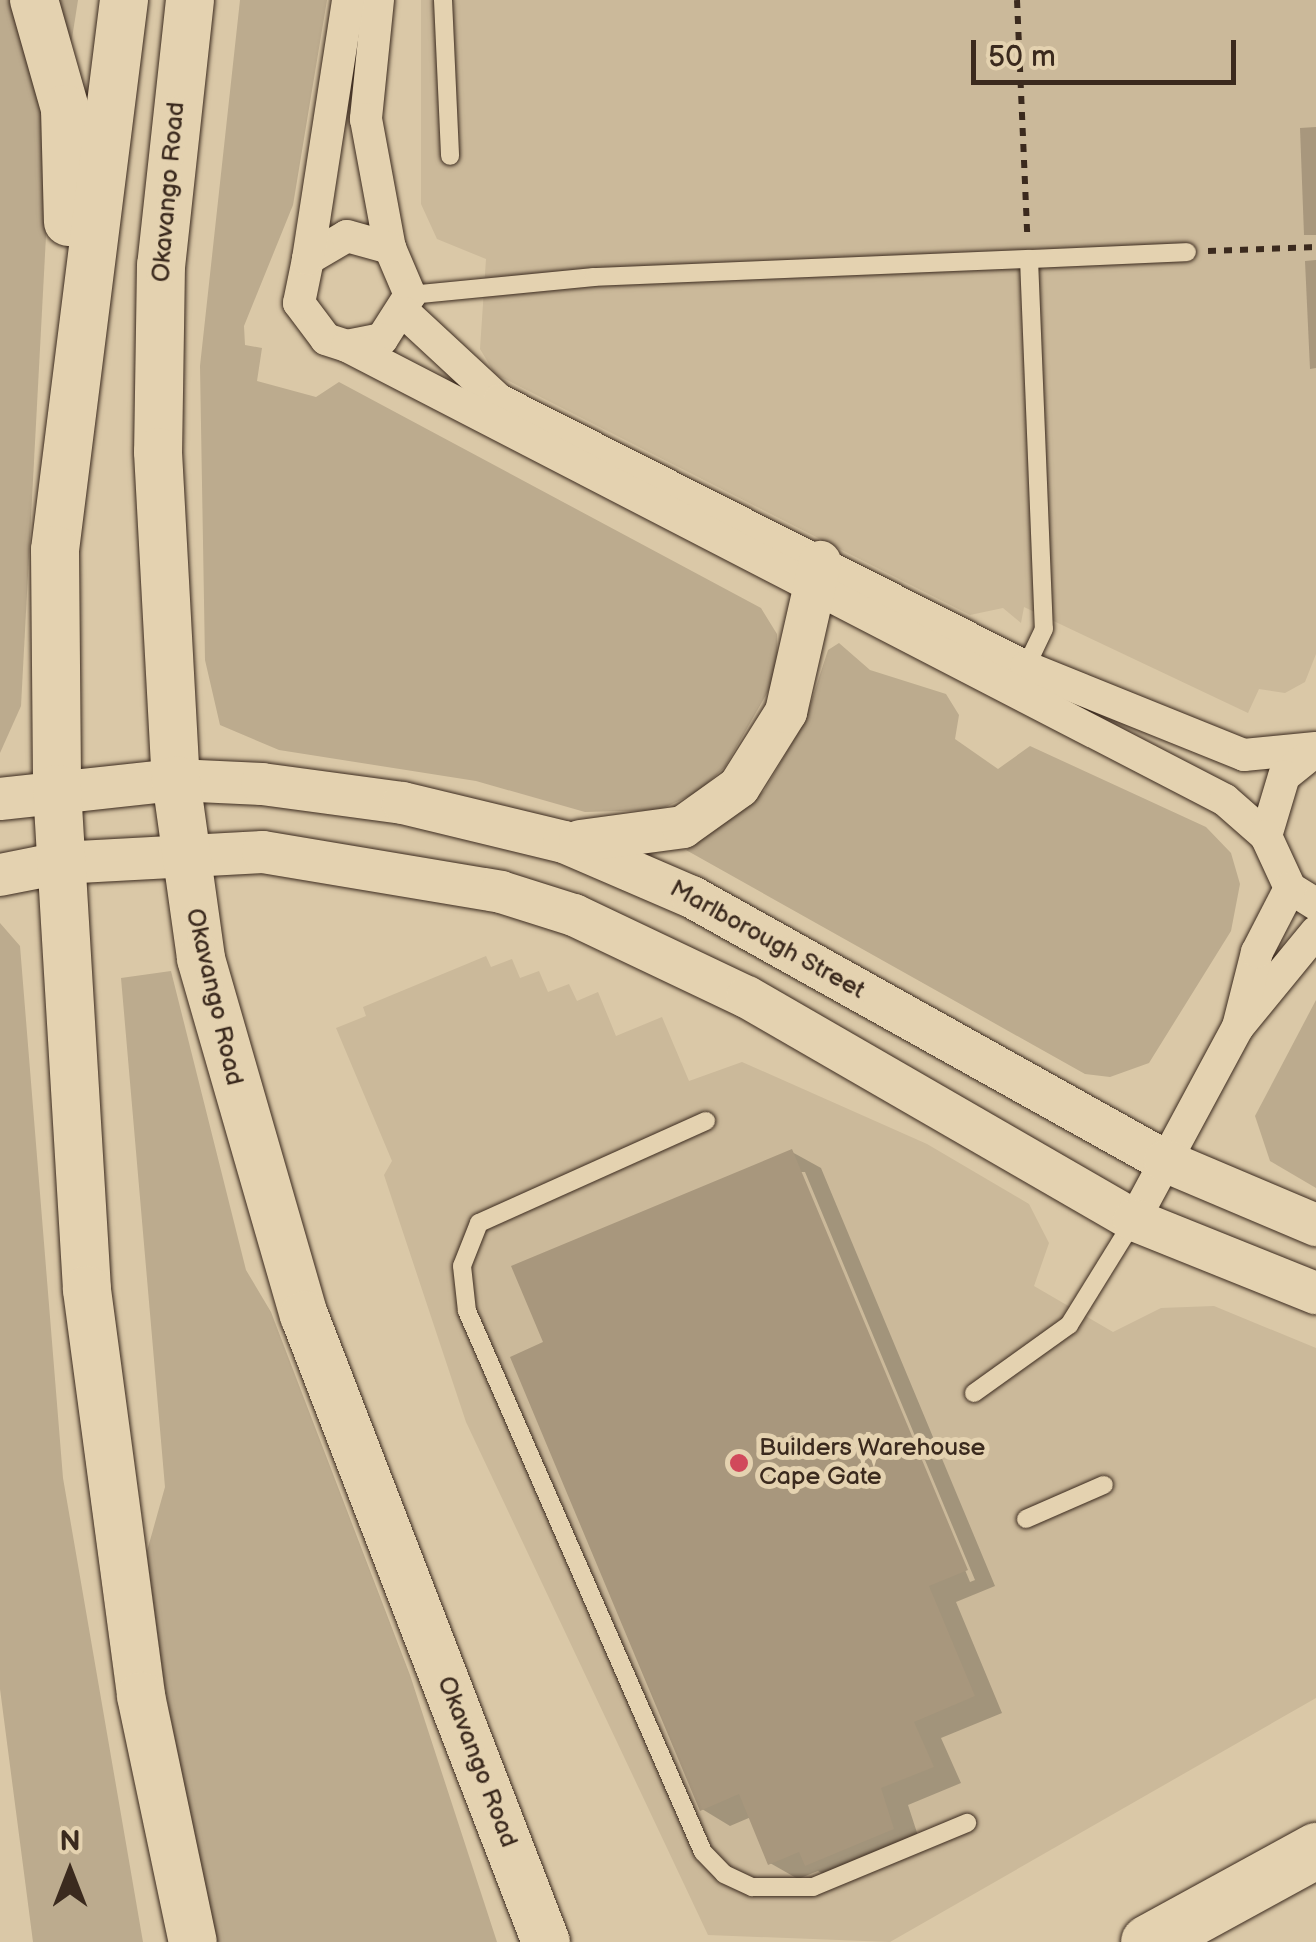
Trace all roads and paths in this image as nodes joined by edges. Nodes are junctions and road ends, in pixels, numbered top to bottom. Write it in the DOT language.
graph roads {
  1 [pos="34,0"];
  2 [pos="124,0"];
  3 [pos="190,0"];
  4 [pos="348,0"];
  5 [pos="378,0"];
  6 [pos="443,0"];
  7 [pos="1017,0"];
  8 [pos="450,156"];
  9 [pos="1316,246"];
  10 [pos="390,248"];
  11 [pos="1186,252"];
  12 [pos="308,259"];
  13 [pos="1028,259"];
  14 [pos="408,304"];
  15 [pos="347,346"];
  16 [pos="55,550"];
  17 [pos="814,575"];
  18 [pos="1020,680"];
  19 [pos="1316,749"];
  20 [pos="176,780"];
  21 [pos="57,789"];
  22 [pos="0,799"];
  23 [pos="1266,836"];
  24 [pos="564,842"];
  25 [pos="185,853"];
  26 [pos="60,863"];
  27 [pos="0,875"];
  28 [pos="1303,896"];
  29 [pos="1316,932"];
  30 [pos="1238,1027"];
  31 [pos="706,1121"];
  32 [pos="1166,1161"];
  33 [pos="1134,1220"];
  34 [pos="1316,1225"];
  35 [pos="1316,1293"];
  36 [pos="974,1393"];
  37 [pos="1104,1485"];
  38 [pos="1026,1520"];
  39 [pos="966,1823"];
  40 [pos="1316,1850"];
  41 [pos="192,1942"];
  42 [pos="546,1942"];
  43 [pos="1148,1942"];
  1 -- 16 [label="main road"];
  2 -- 16 [label="main road"];
  3 -- 20 [label="main road, Okavango Road"];
  4 -- 12 [label="street"];
  5 -- 10 [label="street"];
  6 -- 8 [label="lane"];
  7 -- 13 [label="path"];
  9 -- 11 [label="path"];
  10 -- 12 [label="street"];
  10 -- 14 [label="street"];
  11 -- 13 [label="lane"];
  12 -- 15 [label="street"];
  13 -- 14 [label="lane"];
  13 -- 18 [label="lane"];
  14 -- 15 [label="street"];
  14 -- 17 [label="street"];
  15 -- 17 [label="street"];
  16 -- 21 [label="main road"];
  17 -- 18 [label="street"];
  17 -- 24 [label="street"];
  18 -- 19 [label="street"];
  18 -- 23 [label="street"];
  19 -- 23 [label="street"];
  20 -- 21 [label="street, Marlborough Street"];
  20 -- 24 [label="street, Marlborough Street"];
  20 -- 25 [label="main road, Okavango Road"];
  21 -- 22 [label="street, Marlborough Street"];
  21 -- 26 [label="main road"];
  23 -- 28 [label="street"];
  24 -- 32 [label="street, Marlborough Street"];
  25 -- 26 [label="street"];
  25 -- 33 [label="street"];
  25 -- 42 [label="main road, Okavango Road"];
  26 -- 27 [label="street"];
  26 -- 41 [label="main road"];
  28 -- 30 [label="street"];
  29 -- 30 [label="street"];
  30 -- 32 [label="street"];
  31 -- 39 [label="lane"];
  32 -- 33 [label="street"];
  32 -- 34 [label="street, Marlborough Street"];
  33 -- 35 [label="street"];
  33 -- 36 [label="lane"];
  37 -- 38 [label="lane"];
  40 -- 43 [label="highway"];
}
